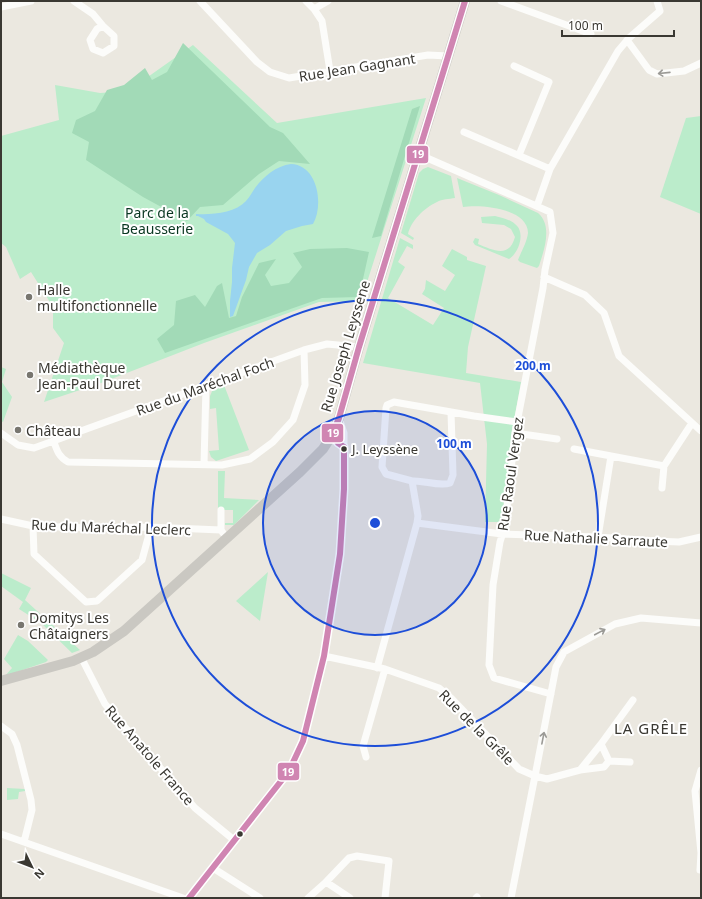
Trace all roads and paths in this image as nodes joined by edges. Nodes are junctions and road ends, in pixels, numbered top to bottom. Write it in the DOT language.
graph roads {
  1 [pos="31,1"];
  2 [pos="74,1"];
  3 [pos="200,1"];
  4 [pos="306,1"];
  5 [pos="328,1"];
  6 [pos="465,1"];
  7 [pos="501,1"];
  8 [pos="657,1"];
  9 [pos="1,7"];
  10 [pos="314,9"];
  11 [pos="103,26"];
  12 [pos="591,34"];
  13 [pos="627,40"];
  14 [pos="448,56"];
  15 [pos="701,63"];
  16 [pos="514,66"];
  17 [pos="330,71"];
  18 [pos="464,132"];
  19 [pos="418,154"];
  20 [pos="519,156"];
  21 [pos="550,169"];
  22 [pos="537,206"];
  23 [pos="544,277"];
  24 [pos="359,347"];
  25 [pos="304,350"];
  26 [pos="206,386"];
  27 [pos="450,412"];
  28 [pos="339,418"];
  29 [pos="517,422"];
  30 [pos="692,423"];
  31 [pos="701,431"];
  32 [pos="1,432"];
  33 [pos="516,433"];
  34 [pos="332,435"];
  35 [pos="557,439"];
  36 [pos="54,442"];
  37 [pos="344,447"];
  38 [pos="574,449"];
  39 [pos="611,456"];
  40 [pos="204,464"];
  41 [pos="664,466"];
  42 [pos="412,480"];
  43 [pos="662,488"];
  44 [pos="221,510"];
  45 [pos="1,519"];
  46 [pos="417,523"];
  47 [pos="33,526"];
  48 [pos="149,527"];
  49 [pos="224,534"];
  50 [pos="502,534"];
  51 [pos="598,537"];
  52 [pos="701,537"];
  53 [pos="701,623"];
  54 [pos="324,656"];
  55 [pos="82,657"];
  56 [pos="377,668"];
  57 [pos="385,669"];
  58 [pos="1,681"];
  59 [pos="551,694"];
  60 [pos="633,700"];
  61 [pos="1,727"];
  62 [pos="601,744"];
  63 [pos="366,758"];
  64 [pos="609,761"];
  65 [pos="630,762"];
  66 [pos="580,770"];
  67 [pos="701,770"];
  68 [pos="535,776"];
  69 [pos="698,800"];
  70 [pos="1,834"];
  71 [pos="234,840"];
  72 [pos="24,842"];
  73 [pos="213,868"];
  74 [pos="700,870"];
  75 [pos="326,882"];
  76 [pos="183,898"];
  77 [pos="189,898"];
  78 [pos="260,898"];
  79 [pos="308,898"];
  80 [pos="350,898"];
  81 [pos="385,898"];
  82 [pos="512,898"];
  1 -- 9 [label="street"];
  2 -- 11 [label="street"];
  3 -- 17 [label="street, Rue Jean Gagnant"];
  4 -- 10 [label="street"];
  5 -- 10 [label="street"];
  6 -- 14 [label="street, Rue Joseph Leyssene"];
  7 -- 12 [label="street"];
  8 -- 13 [label="street"];
  10 -- 17 [label="street"];
  15 -- 13 [label="street, one-way"];
  13 -- 21 [label="street"];
  14 -- 17 [label="street, Rue Jean Gagnant"];
  14 -- 19 [label="street, Rue Joseph Leyssene"];
  16 -- 20 [label="street"];
  18 -- 20 [label="street"];
  19 -- 22 [label="street"];
  19 -- 24 [label="street, Rue Joseph Leyssene"];
  20 -- 21 [label="street"];
  21 -- 22 [label="street"];
  22 -- 23 [label="street, Rue Raoul Vergez"];
  23 -- 29 [label="street, Rue Raoul Vergez"];
  23 -- 30 [label="street"];
  24 -- 25 [label="street, Rue du Maréchal Foch"];
  24 -- 28 [label="street, Rue Joseph Leyssene"];
  25 -- 26 [label="street, Rue du Maréchal Foch"];
  25 -- 40 [label="street"];
  26 -- 36 [label="street, Rue du Maréchal Foch"];
  26 -- 40 [label="street"];
  27 -- 29 [label="street"];
  27 -- 42 [label="street"];
  27 -- 42 [label="street"];
  28 -- 34 [label="street, Rue Joseph Leyssene"];
  28 -- 37 [label="street"];
  29 -- 33 [label="street, Rue Raoul Vergez"];
  30 -- 31 [label="street"];
  30 -- 41 [label="street"];
  32 -- 36 [label="street, Rue du Maréchal Foch"];
  33 -- 35 [label="street"];
  33 -- 50 [label="street, Rue Raoul Vergez"];
  34 -- 37 [label="street"];
  34 -- 49 [label="street, Rue Joseph Leyssene"];
  36 -- 40 [label="street"];
  37 -- 54 [label="street"];
  38 -- 39 [label="street"];
  39 -- 41 [label="street"];
  39 -- 51 [label="street"];
  41 -- 43 [label="street"];
  42 -- 46 [label="street"];
  44 -- 49 [label="street"];
  45 -- 47 [label="street, Rue du Maréchal Leclerc"];
  46 -- 50 [label="street, Rue Nathalie Sarraute"];
  46 -- 56 [label="street"];
  47 -- 48 [label="street, Rue du Maréchal Leclerc"];
  47 -- 48 [label="street"];
  48 -- 49 [label="street, Rue du Maréchal Leclerc"];
  49 -- 55 [label="street, Rue Joseph Leyssene"];
  50 -- 51 [label="street, Rue Nathalie Sarraute"];
  50 -- 59 [label="street, Rue Raoul Vergez"];
  51 -- 52 [label="street, Rue Nathalie Sarraute"];
  59 -- 53 [label="street, one-way"];
  54 -- 56 [label="street, Rue de la Grêle"];
  54 -- 71 [label="street"];
  55 -- 58 [label="street, Rue Joseph Leyssene"];
  55 -- 71 [label="street, Rue Anatole France"];
  56 -- 57 [label="street, Rue de la Grêle"];
  57 -- 63 [label="street"];
  57 -- 68 [label="street, Rue de la Grêle"];
  68 -- 59 [label="street, one-way"];
  60 -- 62 [label="street"];
  61 -- 72 [label="street"];
  62 -- 64 [label="street"];
  62 -- 66 [label="street"];
  64 -- 65 [label="street, Rue de la Grêle"];
  64 -- 66 [label="street, Rue de la Grêle"];
  66 -- 68 [label="street, Rue de la Grêle"];
  67 -- 69 [label="street"];
  68 -- 82 [label="street"];
  69 -- 74 [label="street"];
  70 -- 72 [label="street"];
  71 -- 73 [label="street"];
  72 -- 76 [label="street"];
  73 -- 77 [label="street"];
  73 -- 78 [label="street"];
  75 -- 79 [label="street"];
  75 -- 80 [label="street"];
  75 -- 81 [label="street"];
}
